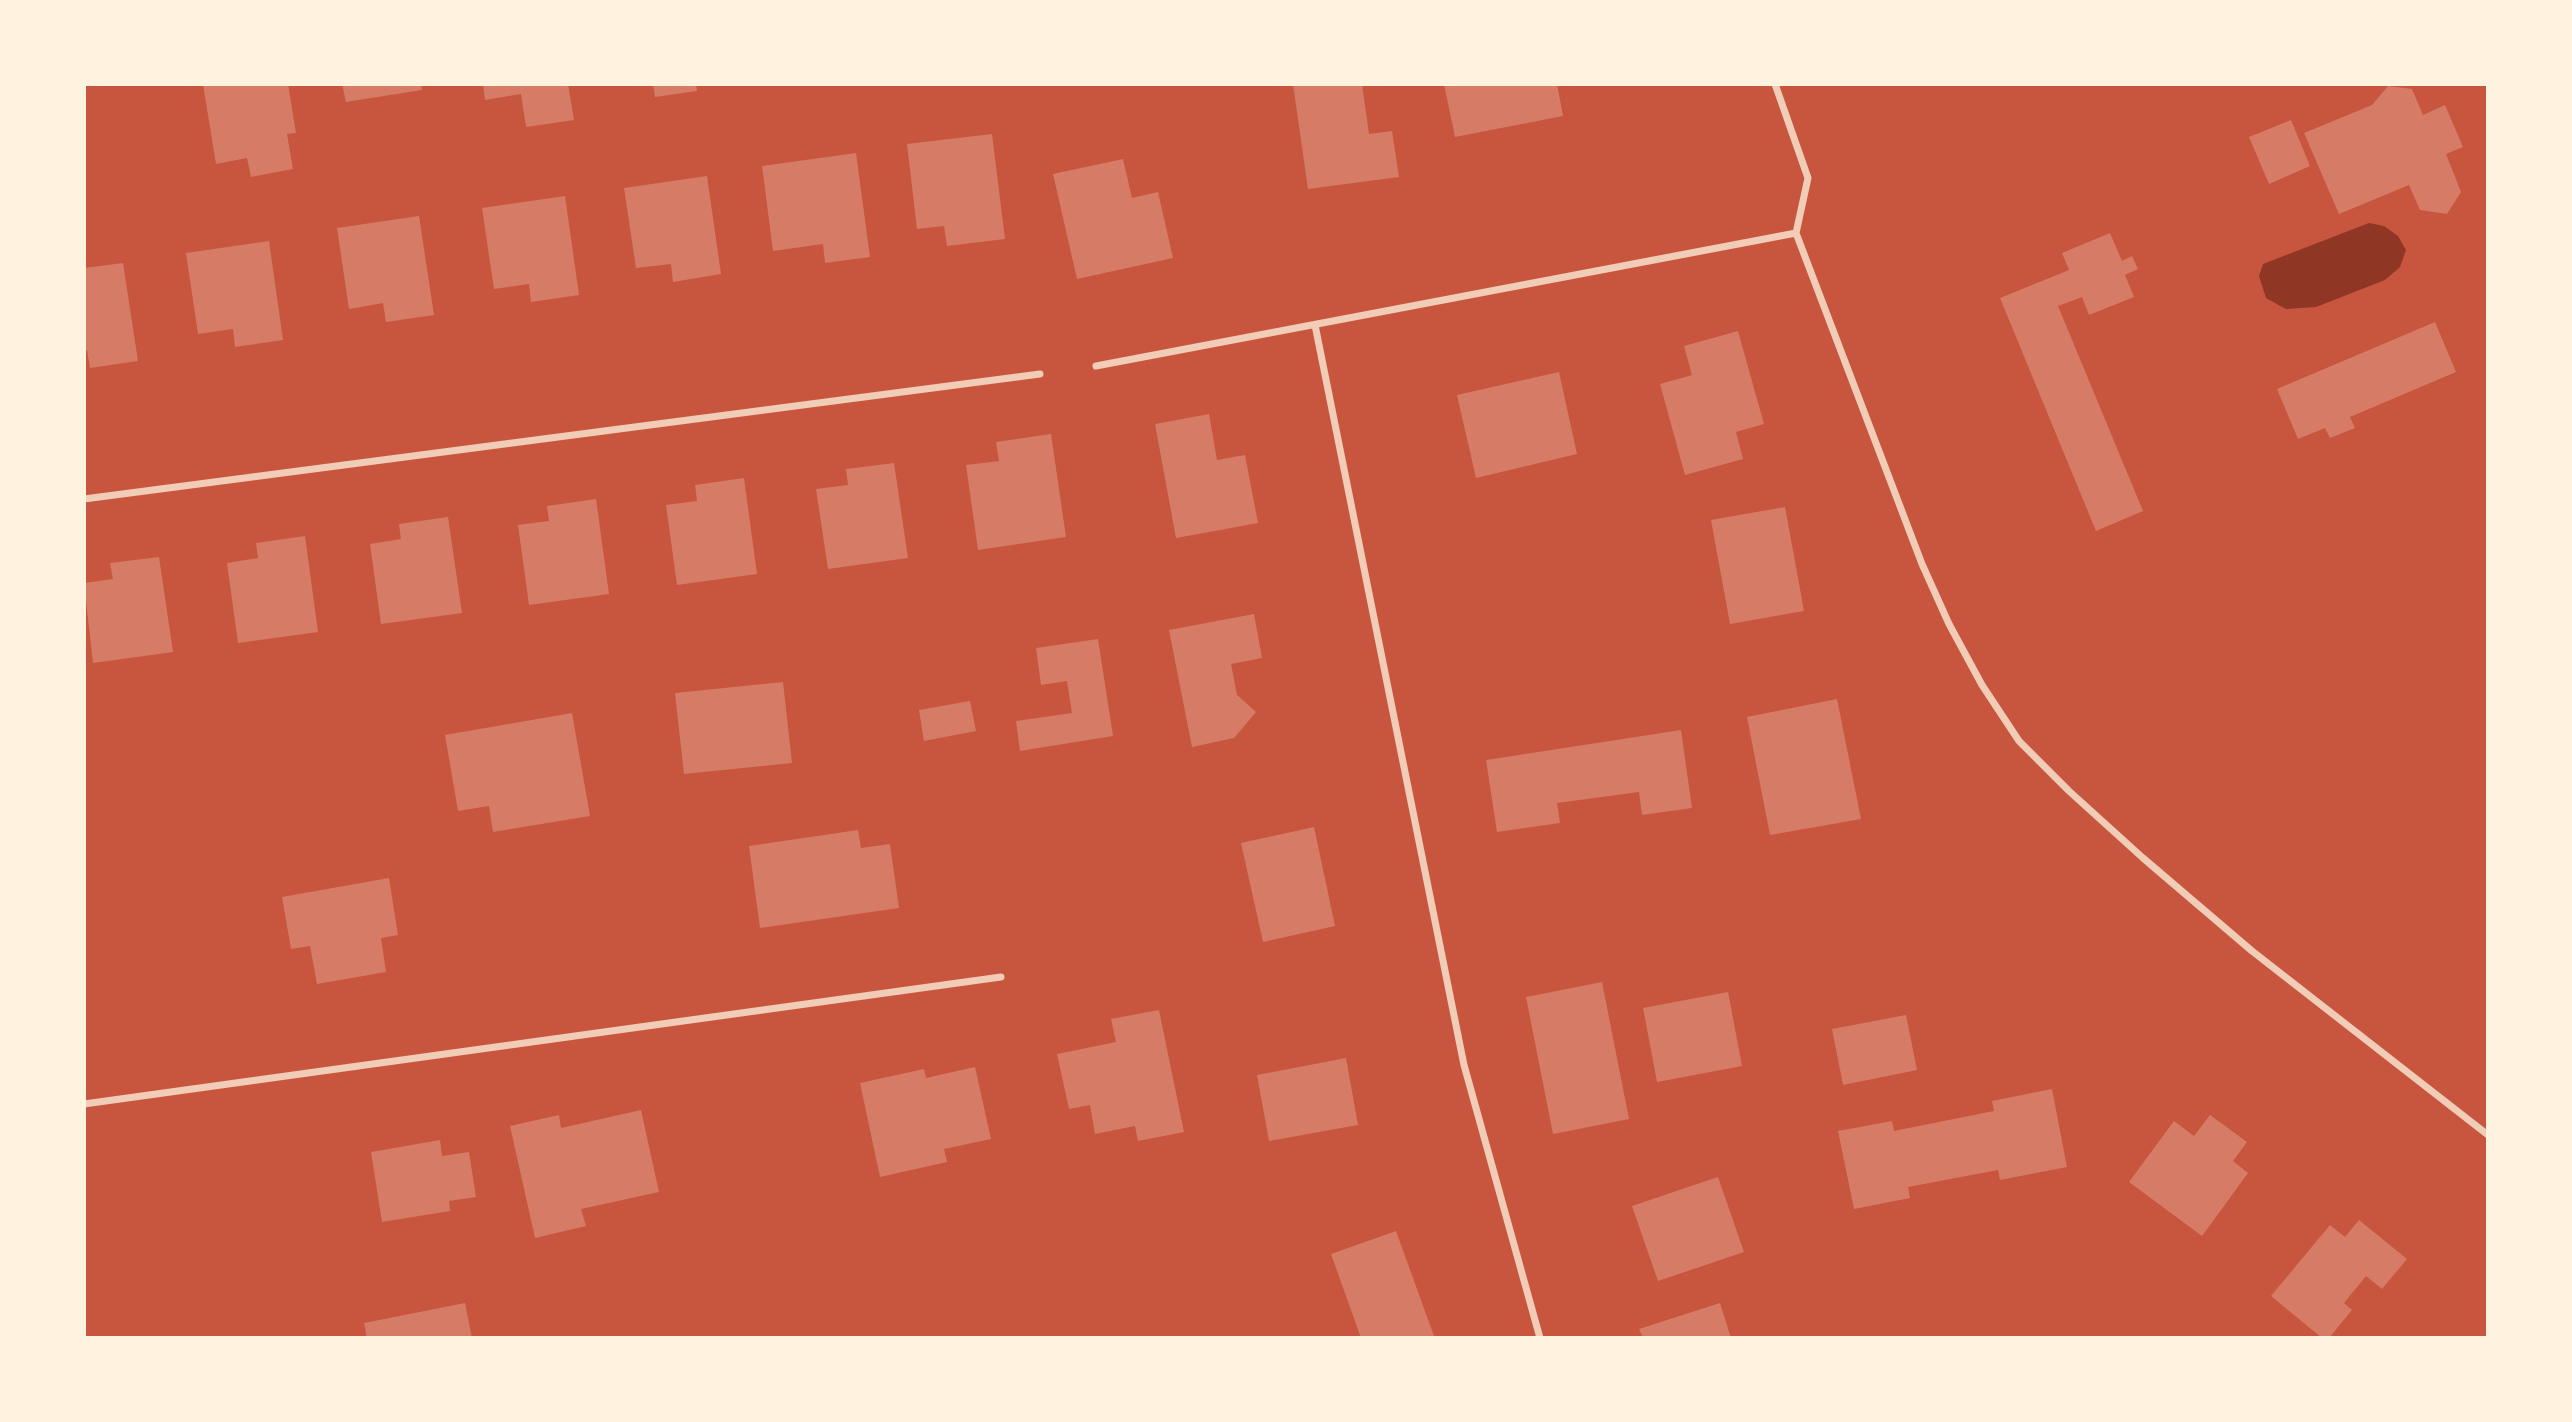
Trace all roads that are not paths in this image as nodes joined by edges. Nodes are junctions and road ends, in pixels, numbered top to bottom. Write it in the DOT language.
graph roads {
  1 [pos="1774,84"];
  2 [pos="1796,233"];
  3 [pos="1315,325"];
  4 [pos="1096,366"];
  5 [pos="1041,374"];
  6 [pos="84,499"];
  7 [pos="1001,977"];
  8 [pos="84,1104"];
  9 [pos="2488,1135"];
  10 [pos="1540,1338"];
  1 -- 2 [label="street"];
  2 -- 3 [label="street"];
  2 -- 9 [label="street"];
  3 -- 4 [label="street"];
  3 -- 10 [label="street"];
  5 -- 6 [label="street"];
  7 -- 8 [label="street"];
}
